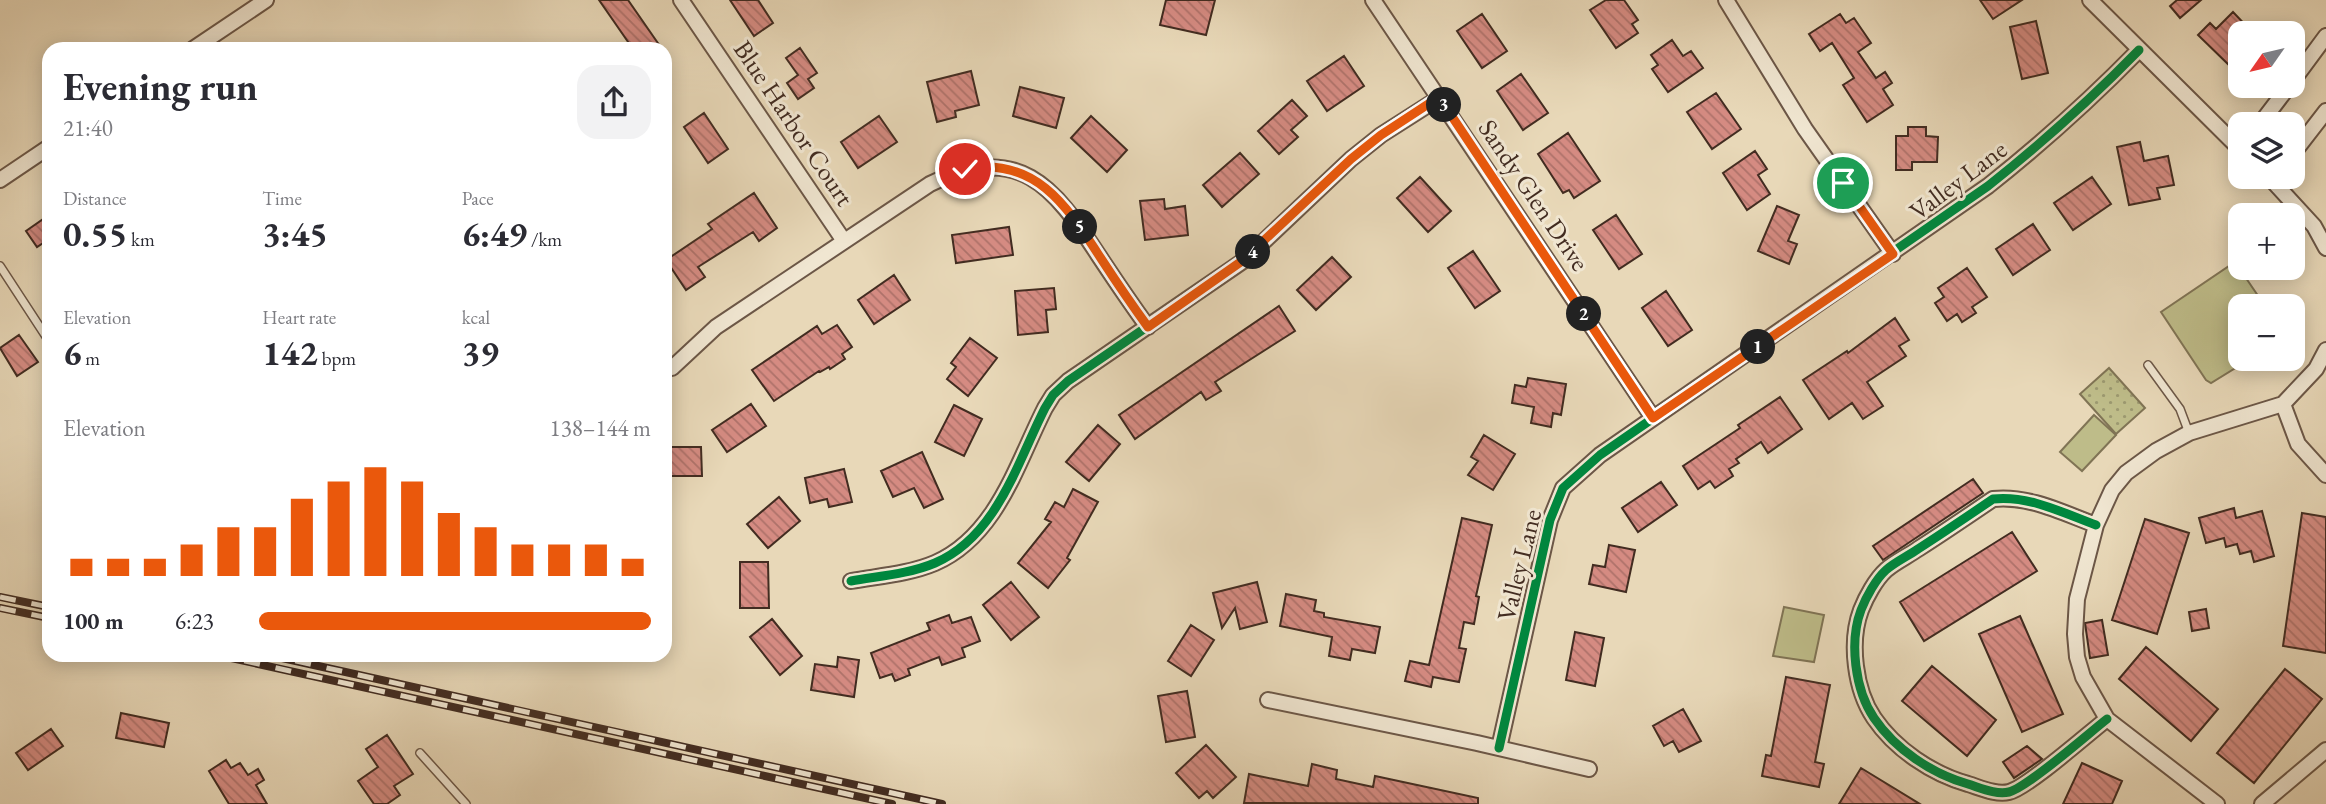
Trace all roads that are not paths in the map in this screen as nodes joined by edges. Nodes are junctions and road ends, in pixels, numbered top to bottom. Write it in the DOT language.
graph roads {
  1 [pos="266,0"];
  2 [pos="681,0"];
  3 [pos="1373,0"];
  4 [pos="1726,0"];
  5 [pos="2090,0"];
  6 [pos="2326,36"];
  7 [pos="203,42"];
  8 [pos="2139,50"];
  9 [pos="2305,65"];
  10 [pos="1439,97"];
  11 [pos="2280,98"];
  12 [pos="2326,111"];
  13 [pos="2269,112"];
  14 [pos="2228,137"];
  15 [pos="2305,138"];
  16 [pos="42,152"];
  17 [pos="0,180"];
  18 [pos="2284,189"];
  19 [pos="2320,226"];
  20 [pos="844,241"];
  21 [pos="2326,248"];
  22 [pos="1893,254"];
  23 [pos="0,266"];
  24 [pos="1148,327"];
  25 [pos="42,330"];
  26 [pos="2326,350"];
  27 [pos="2148,365"];
  28 [pos="2321,366"];
  29 [pos="672,367"];
  30 [pos="2283,404"];
  31 [pos="1653,418"];
  32 [pos="2189,433"];
  33 [pos="2326,475"];
  34 [pos="2096,525"];
  35 [pos="851,581"];
  36 [pos="1268,700"];
  37 [pos="2107,719"];
  38 [pos="1499,748"];
  39 [pos="2326,750"];
  40 [pos="420,753"];
  41 [pos="1589,769"];
  42 [pos="2018,788"];
  43 [pos="466,804"];
  44 [pos="2017,804"];
  45 [pos="2217,804"];
  46 [pos="2262,804"];
  1 -- 7 [label="street"];
  2 -- 20 [label="street, Blue Harbor Court"];
  3 -- 10 [label="street, Sandy Glen Drive"];
  4 -- 22 [label="street"];
  5 -- 8 [label="street"];
  6 -- 9 [label="street"];
  8 -- 14 [label="street"];
  8 -- 22 [label="street, Valley Lane"];
  10 -- 24 [label="street"];
  10 -- 31 [label="street, Sandy Glen Drive"];
  11 -- 13 [label="street"];
  12 -- 15 [label="street"];
  16 -- 17 [label="street"];
  18 -- 19 [label="street"];
  19 -- 21 [label="street"];
  20 -- 24 [label="street, Blue Harbor Court"];
  20 -- 29 [label="street, Blue Harbor Court"];
  22 -- 31 [label="street, Valley Lane"];
  23 -- 25 [label="lane"];
  24 -- 35 [label="street"];
  26 -- 28 [label="street"];
  27 -- 32 [label="lane"];
  28 -- 30 [label="street"];
  30 -- 32 [label="street"];
  30 -- 33 [label="street"];
  31 -- 38 [label="street, Valley Lane"];
  32 -- 34 [label="street"];
  34 -- 37 [label="street"];
  34 -- 42 [label="street"];
  36 -- 38 [label="street"];
  37 -- 42 [label="street"];
  37 -- 45 [label="street"];
  38 -- 41 [label="street"];
  39 -- 46 [label="street"];
  40 -- 43 [label="lane"];
  42 -- 44 [label="street"];
}
